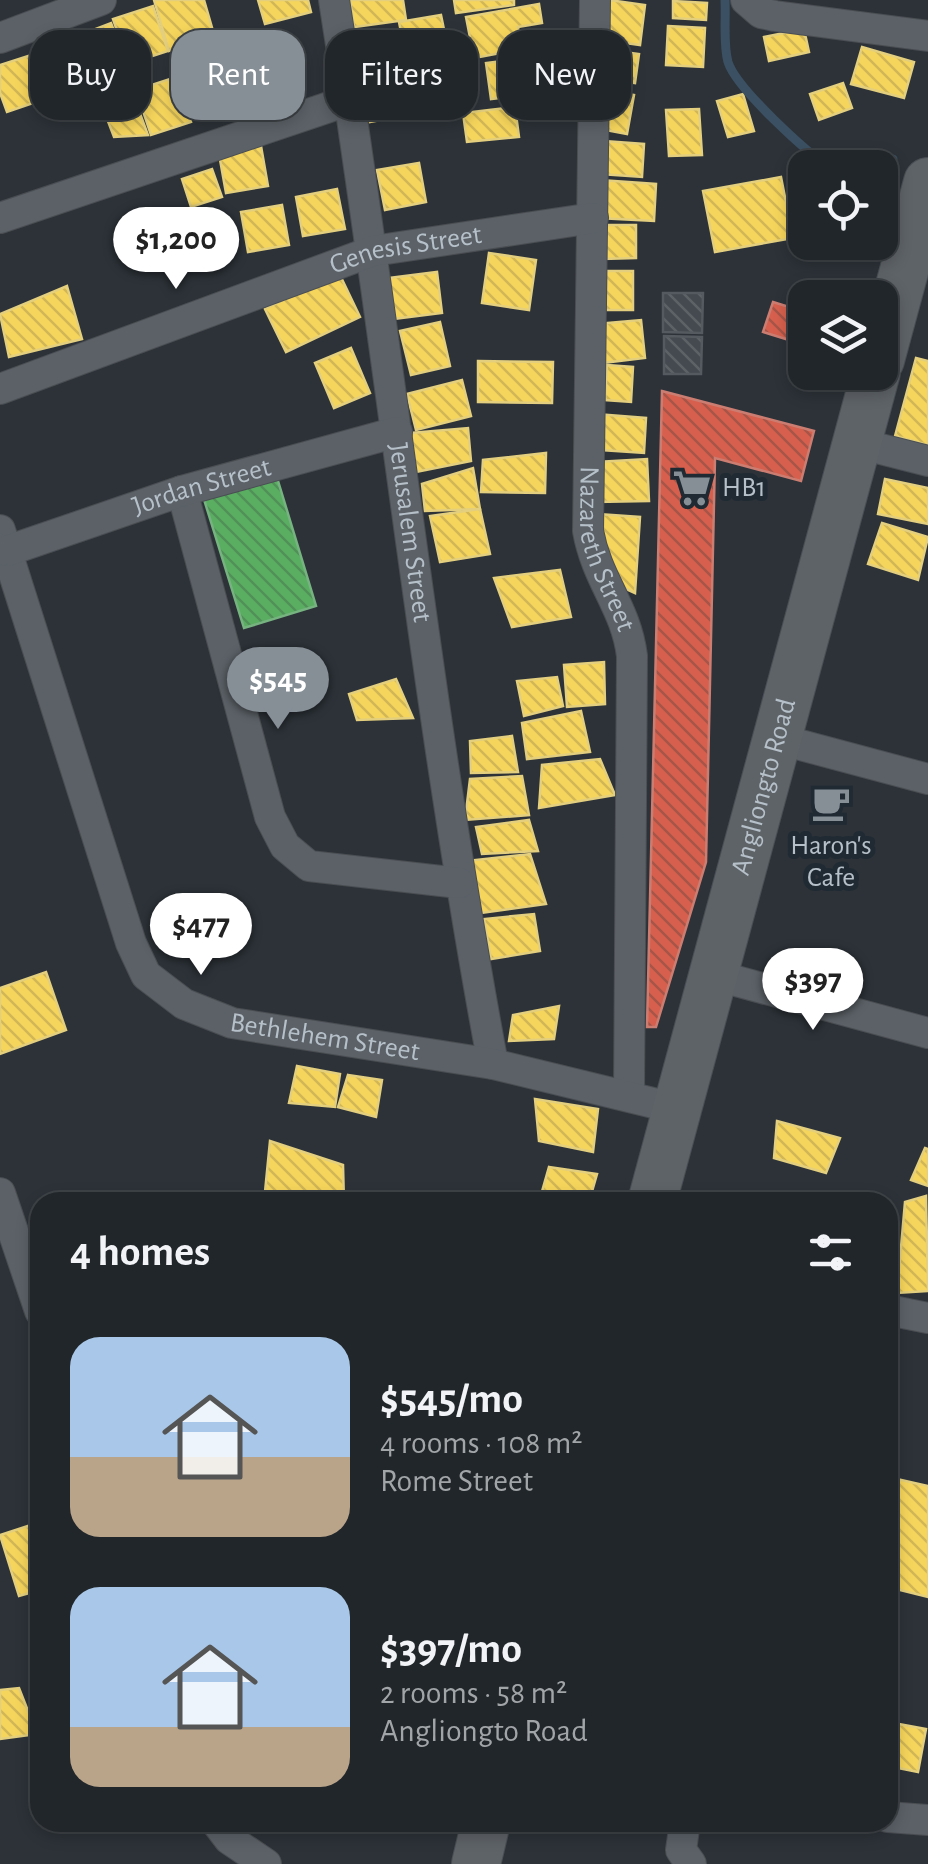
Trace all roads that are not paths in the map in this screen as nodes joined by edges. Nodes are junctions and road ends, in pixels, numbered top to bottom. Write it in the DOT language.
graph roads {
  1 [pos="101,0"];
  2 [pos="334,0"];
  3 [pos="595,0"];
  4 [pos="748,3"];
  5 [pos="862,14"];
  6 [pos="339,30"];
  7 [pos="928,36"];
  8 [pos="0,38"];
  9 [pos="325,108"];
  10 [pos="353,120"];
  11 [pos="928,182"];
  12 [pos="0,218"];
  13 [pos="593,218"];
  14 [pos="373,252"];
  15 [pos="898,293"];
  16 [pos="0,390"];
  17 [pos="871,390"];
  18 [pos="397,432"];
  19 [pos="857,443"];
  20 [pos="928,461"];
  21 [pos="182,491"];
  22 [pos="4,541"];
  23 [pos="778,739"];
  24 [pos="928,779"];
  25 [pos="459,883"];
  26 [pos="714,975"];
  27 [pos="928,1033"];
  28 [pos="492,1064"];
  29 [pos="629,1096"];
  30 [pos="678,1109"];
  31 [pos="655,1192"];
  32 [pos="0,1193"];
  33 [pos="30,1282"];
  34 [pos="898,1312"];
  35 [pos="928,1318"];
  36 [pos="898,1818"];
  37 [pos="928,1820"];
  38 [pos="484,1832"];
  39 [pos="684,1832"];
  40 [pos="222,1842"];
  41 [pos="266,1864"];
  42 [pos="476,1864"];
  43 [pos="691,1864"];
  1 -- 8 [label="street"];
  2 -- 6 [label="street, Jerusalem Street"];
  3 -- 13 [label="street, Nazareth Street"];
  4 -- 5 [label="street"];
  5 -- 7 [label="street"];
  9 -- 12 [label="street"];
  10 -- 14 [label="street, Jerusalem Street"];
  11 -- 15 [label="main road"];
  13 -- 14 [label="street, Genesis Street"];
  13 -- 29 [label="street, Nazareth Street"];
  14 -- 16 [label="street, Genesis Street"];
  14 -- 18 [label="street, Jerusalem Street"];
  17 -- 19 [label="main road, Angliongto Road"];
  18 -- 21 [label="street, Jordan Street"];
  18 -- 25 [label="street, Jerusalem Street"];
  19 -- 20 [label="street"];
  19 -- 23 [label="main road, Angliongto Road"];
  21 -- 22 [label="street, Jordan Street"];
  21 -- 25 [label="street"];
  22 -- 28 [label="street, Bethlehem Street"];
  23 -- 24 [label="street"];
  23 -- 26 [label="main road, Angliongto Road"];
  25 -- 28 [label="street, Jerusalem Street"];
  26 -- 27 [label="street"];
  26 -- 30 [label="main road, Angliongto Road"];
  28 -- 29 [label="street, Bethlehem Street"];
  29 -- 30 [label="street, Bethlehem Street"];
  30 -- 31 [label="main road, Angliongto Road"];
  32 -- 33 [label="street"];
  34 -- 35 [label="street"];
  36 -- 37 [label="street"];
  38 -- 42 [label="main road"];
  39 -- 43 [label="street"];
  40 -- 41 [label="street"];
}
